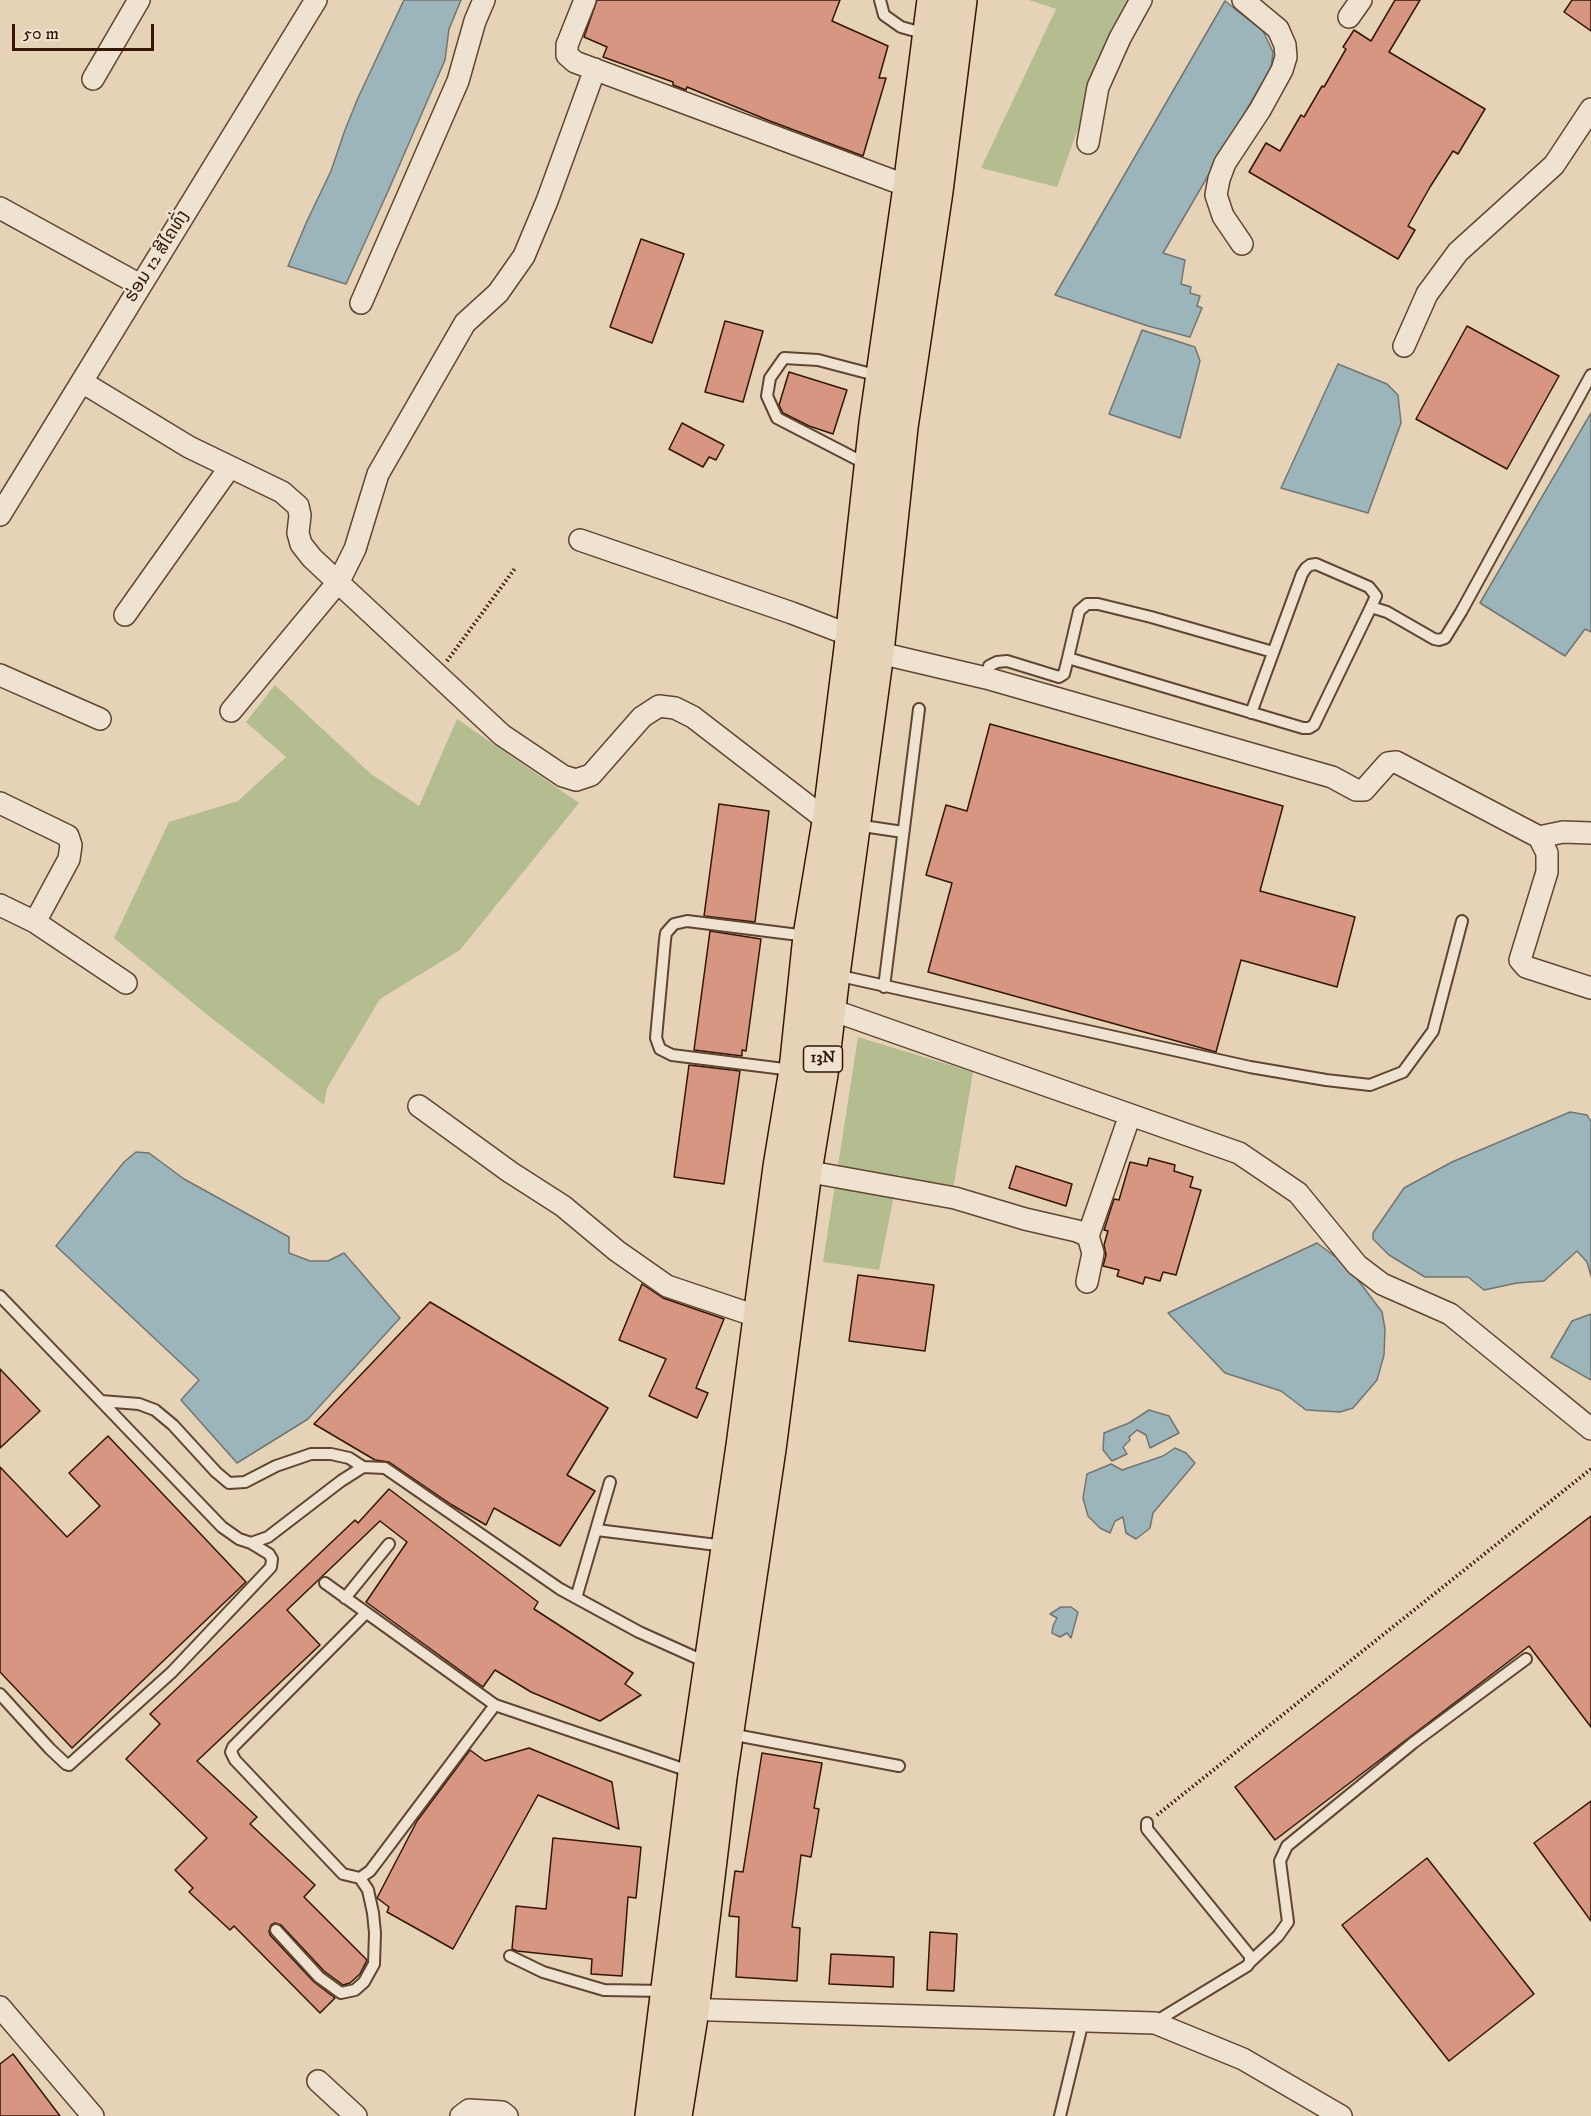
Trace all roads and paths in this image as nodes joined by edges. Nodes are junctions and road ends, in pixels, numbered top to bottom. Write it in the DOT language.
graph roads {
  1 [pos="139,0"];
  2 [pos="316,0"];
  3 [pos="484,0"];
  4 [pos="585,0"];
  5 [pos="880,0"];
  6 [pos="934,0"];
  7 [pos="960,0"];
  8 [pos="1141,0"];
  9 [pos="1243,0"];
  10 [pos="930,35"];
  11 [pos="595,69"];
  12 [pos="93,79"];
  13 [pos="1591,109"];
  14 [pos="1088,143"];
  15 [pos="910,187"];
  16 [pos="0,208"];
  17 [pos="1242,244"];
  18 [pos="140,285"];
  19 [pos="361,303"];
  20 [pos="1404,346"];
  21 [pos="1591,375"];
  22 [pos="882,376"];
  23 [pos="82,381"];
  24 [pos="872,466"];
  25 [pos="230,467"];
  26 [pos="0,514"];
  27 [pos="580,540"];
  28 [pos="516,567"];
  29 [pos="339,581"];
  30 [pos="1371,607"];
  31 [pos="125,615"];
  32 [pos="860,645"];
  33 [pos="1273,652"];
  34 [pos="1068,657"];
  35 [pos="0,675"];
  36 [pos="437,675"];
  37 [pos="986,678"];
  38 [pos="919,708"];
  39 [pos="231,711"];
  40 [pos="1251,713"];
  41 [pos="99,719"];
  42 [pos="0,803"];
  43 [pos="841,824"];
  44 [pos="903,832"];
  45 [pos="1591,833"];
  46 [pos="1539,837"];
  47 [pos="0,905"];
  48 [pos="1462,921"];
  49 [pos="35,922"];
  50 [pos="810,936"];
  51 [pos="832,975"];
  52 [pos="126,983"];
  53 [pos="884,987"];
  54 [pos="1591,988"];
  55 [pos="829,1009"];
  56 [pos="796,1070"];
  57 [pos="419,1106"];
  58 [pos="1130,1115"];
  59 [pos="805,1171"];
  60 [pos="1088,1236"];
  61 [pos="1087,1282"];
  62 [pos="0,1296"];
  63 [pos="759,1317"];
  64 [pos="101,1401"];
  65 [pos="1591,1429"];
  66 [pos="363,1467"];
  67 [pos="1591,1469"];
  68 [pos="610,1482"];
  69 [pos="597,1530"];
  70 [pos="251,1542"];
  71 [pos="389,1544"];
  72 [pos="729,1546"];
  73 [pos="325,1583"];
  74 [pos="345,1598"];
  75 [pos="576,1598"];
  76 [pos="366,1613"];
  77 [pos="1526,1659"];
  78 [pos="711,1664"];
  79 [pos="0,1694"];
  80 [pos="495,1705"];
  81 [pos="727,1733"];
  82 [pos="899,1766"];
  83 [pos="695,1773"];
  84 [pos="1147,1822"];
  85 [pos="360,1878"];
  86 [pos="276,1930"];
  87 [pos="510,1956"];
  88 [pos="1250,1962"];
  89 [pos="681,1997"];
  90 [pos="0,2007"];
  91 [pos="1083,2021"];
  92 [pos="1155,2023"];
  93 [pos="318,2081"];
  94 [pos="93,2116"];
  95 [pos="356,2116"];
  96 [pos="461,2116"];
  97 [pos="507,2116"];
  98 [pos="652,2116"];
  99 [pos="675,2116"];
  100 [pos="1060,2116"];
  101 [pos="1341,2116"];
  1 -- 12 [label="street"];
  2 -- 18 [label="street, ຮ່ອມ 12 ສີໄຄທົ່ງ"];
  3 -- 19 [label="street"];
  4 -- 11 [label="street"];
  5 -- 10 [label="lane"];
  6 -- 10 [label="highway, 13N"];
  7 -- 32 [label="highway, 13N"];
  8 -- 14 [label="street"];
  9 -- 17 [label="street"];
  10 -- 15 [label="highway, 13N"];
  11 -- 15 [label="street"];
  11 -- 29 [label="street"];
  13 -- 20 [label="street"];
  15 -- 22 [label="highway, 13N"];
  16 -- 18 [label="street"];
  18 -- 23 [label="street, ຮ່ອມ 12 ສີໄຄທົ່ງ"];
  21 -- 30 [label="lane"];
  22 -- 24 [label="highway, 13N"];
  22 -- 24 [label="lane"];
  23 -- 25 [label="street"];
  23 -- 26 [label="street, ຮ່ອມ 12 ສີໄຄທົ່ງ"];
  24 -- 32 [label="highway, 13N"];
  25 -- 29 [label="street"];
  25 -- 31 [label="street"];
  27 -- 32 [label="street"];
  28 -- 36 [label="path"];
  29 -- 36 [label="street"];
  29 -- 39 [label="street"];
  30 -- 33 [label="lane"];
  30 -- 40 [label="lane"];
  32 -- 37 [label="street"];
  32 -- 43 [label="highway, 13N"];
  33 -- 34 [label="lane"];
  33 -- 40 [label="lane"];
  34 -- 37 [label="lane"];
  34 -- 40 [label="lane"];
  35 -- 41 [label="street"];
  36 -- 43 [label="street"];
  37 -- 46 [label="street"];
  38 -- 44 [label="lane"];
  42 -- 49 [label="street"];
  43 -- 44 [label="lane"];
  43 -- 50 [label="highway, 13N"];
  43 -- 51 [label="highway, 13N"];
  44 -- 53 [label="lane"];
  45 -- 46 [label="street"];
  46 -- 54 [label="street"];
  47 -- 49 [label="street"];
  48 -- 53 [label="lane"];
  49 -- 52 [label="street"];
  50 -- 56 [label="highway, 13N"];
  50 -- 56 [label="lane"];
  51 -- 53 [label="lane"];
  51 -- 55 [label="highway, 13N"];
  55 -- 58 [label="street"];
  55 -- 59 [label="highway, 13N"];
  56 -- 63 [label="highway, 13N"];
  57 -- 63 [label="street"];
  58 -- 60 [label="street"];
  58 -- 65 [label="street"];
  59 -- 60 [label="street"];
  59 -- 81 [label="highway, 13N"];
  60 -- 61 [label="street"];
  62 -- 64 [label="lane"];
  63 -- 72 [label="highway, 13N"];
  64 -- 66 [label="lane"];
  64 -- 70 [label="lane"];
  66 -- 70 [label="lane"];
  66 -- 75 [label="lane"];
  67 -- 84 [label="path"];
  68 -- 69 [label="lane"];
  69 -- 72 [label="lane"];
  69 -- 75 [label="lane"];
  70 -- 79 [label="lane"];
  71 -- 74 [label="lane"];
  72 -- 78 [label="highway, 13N"];
  73 -- 74 [label="lane"];
  74 -- 76 [label="lane"];
  75 -- 78 [label="lane"];
  76 -- 80 [label="lane"];
  76 -- 85 [label="lane"];
  77 -- 88 [label="lane"];
  78 -- 83 [label="highway, 13N"];
  80 -- 83 [label="lane"];
  80 -- 85 [label="lane"];
  81 -- 82 [label="lane"];
  81 -- 89 [label="highway, 13N"];
  83 -- 89 [label="highway, 13N"];
  84 -- 88 [label="lane"];
  85 -- 86 [label="lane"];
  87 -- 89 [label="lane"];
  88 -- 92 [label="lane"];
  89 -- 91 [label="street"];
  89 -- 98 [label="highway, 13N"];
  89 -- 99 [label="highway, 13N"];
  90 -- 94 [label="street"];
  91 -- 92 [label="street"];
  91 -- 100 [label="lane"];
  92 -- 101 [label="street"];
  93 -- 95 [label="street"];
  96 -- 97 [label="street"];
}
